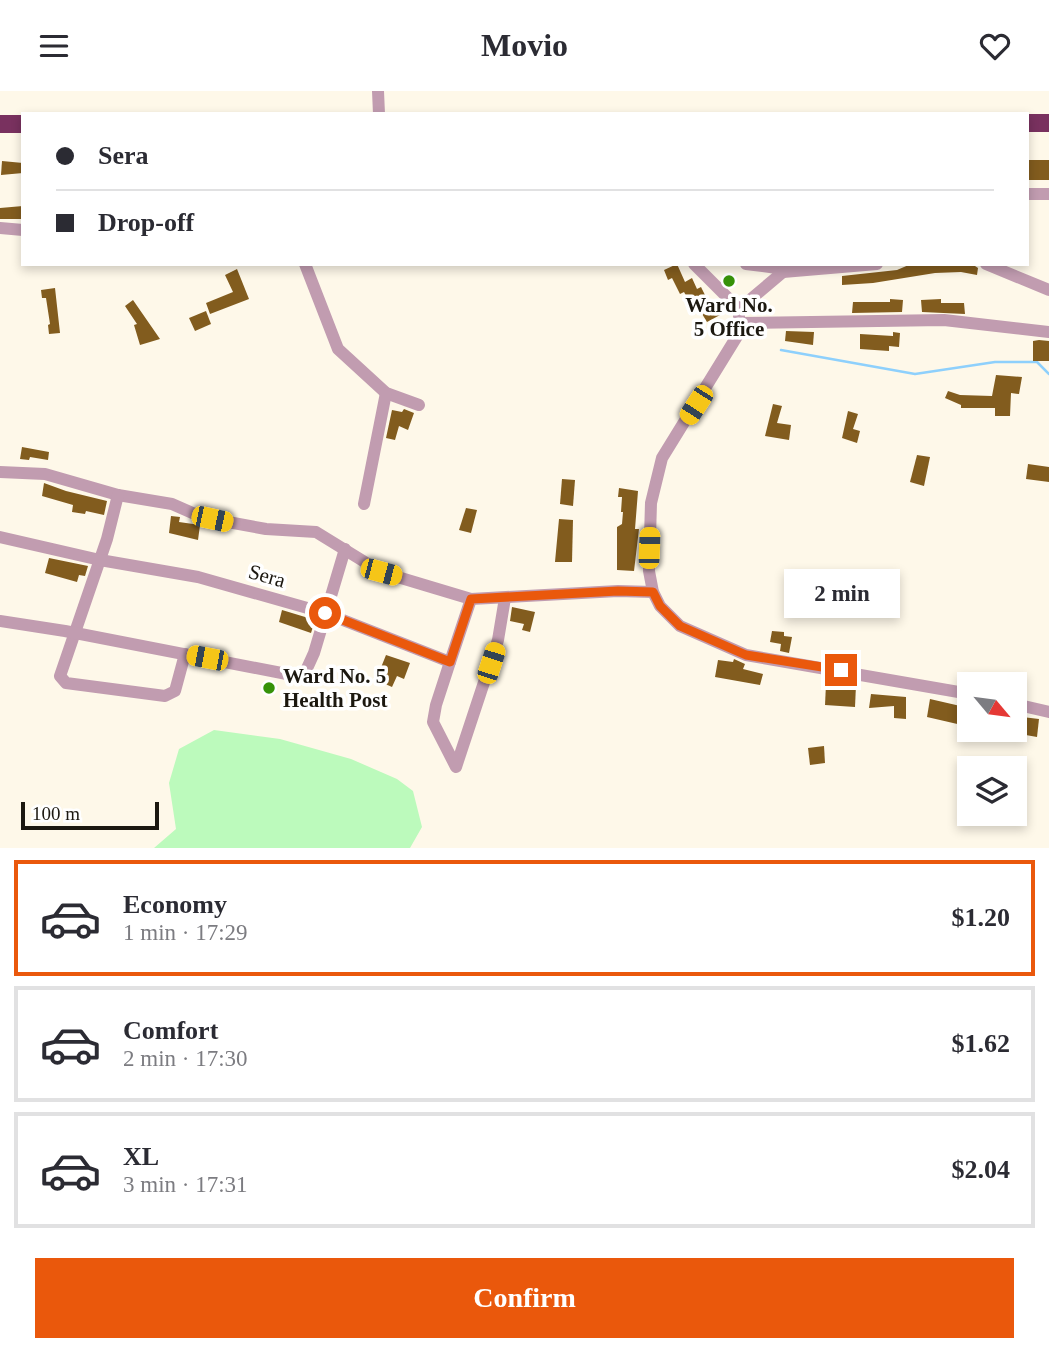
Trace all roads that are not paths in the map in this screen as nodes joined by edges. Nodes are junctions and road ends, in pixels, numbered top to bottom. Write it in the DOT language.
graph roads {
  1 [pos="378,91"];
  2 [pos="379,112"];
  3 [pos="1029,123"];
  4 [pos="1049,123"];
  5 [pos="0,124"];
  6 [pos="21,124"];
  7 [pos="1029,194"];
  8 [pos="1049,194"];
  9 [pos="0,228"];
  10 [pos="21,230"];
  11 [pos="306,266"];
  12 [pos="699,266"];
  13 [pos="762,266"];
  14 [pos="854,266"];
  15 [pos="991,266"];
  16 [pos="783,272"];
  17 [pos="1049,290"];
  18 [pos="739,309"];
  19 [pos="739,323"];
  20 [pos="1049,332"];
  21 [pos="386,393"];
  22 [pos="419,405"];
  23 [pos="1,475"];
  24 [pos="118,495"];
  25 [pos="364,504"];
  26 [pos="0,537"];
  27 [pos="345,549"];
  28 [pos="100,560"];
  29 [pos="653,592"];
  30 [pos="505,598"];
  31 [pos="471,599"];
  32 [pos="325,613"];
  33 [pos="0,621"];
  34 [pos="76,633"];
  35 [pos="185,654"];
  36 [pos="450,662"];
  37 [pos="957,692"];
  38 [pos="1027,707"];
  39 [pos="1049,712"];
  1 -- 2 [label="street"];
  3 -- 4 [label="highway"];
  5 -- 6 [label="highway"];
  7 -- 8 [label="street"];
  9 -- 10 [label="street"];
  11 -- 21 [label="street"];
  12 -- 18 [label="street"];
  13 -- 16 [label="street"];
  14 -- 16 [label="street"];
  15 -- 17 [label="street"];
  16 -- 18 [label="street"];
  18 -- 19 [label="street"];
  19 -- 20 [label="street"];
  19 -- 29 [label="street"];
  21 -- 22 [label="street"];
  21 -- 25 [label="street"];
  23 -- 24 [label="street"];
  24 -- 27 [label="street"];
  24 -- 28 [label="street"];
  26 -- 28 [label="street, Sera"];
  27 -- 31 [label="street"];
  27 -- 32 [label="street"];
  28 -- 32 [label="street, Sera"];
  28 -- 34 [label="street"];
  29 -- 30 [label="street"];
  29 -- 37 [label="street"];
  30 -- 31 [label="street"];
  30 -- 36 [label="street"];
  31 -- 36 [label="street"];
  32 -- 35 [label="street"];
  32 -- 36 [label="street, Sera"];
  33 -- 34 [label="street"];
  34 -- 35 [label="street"];
  34 -- 35 [label="street"];
  38 -- 39 [label="street"];
}
